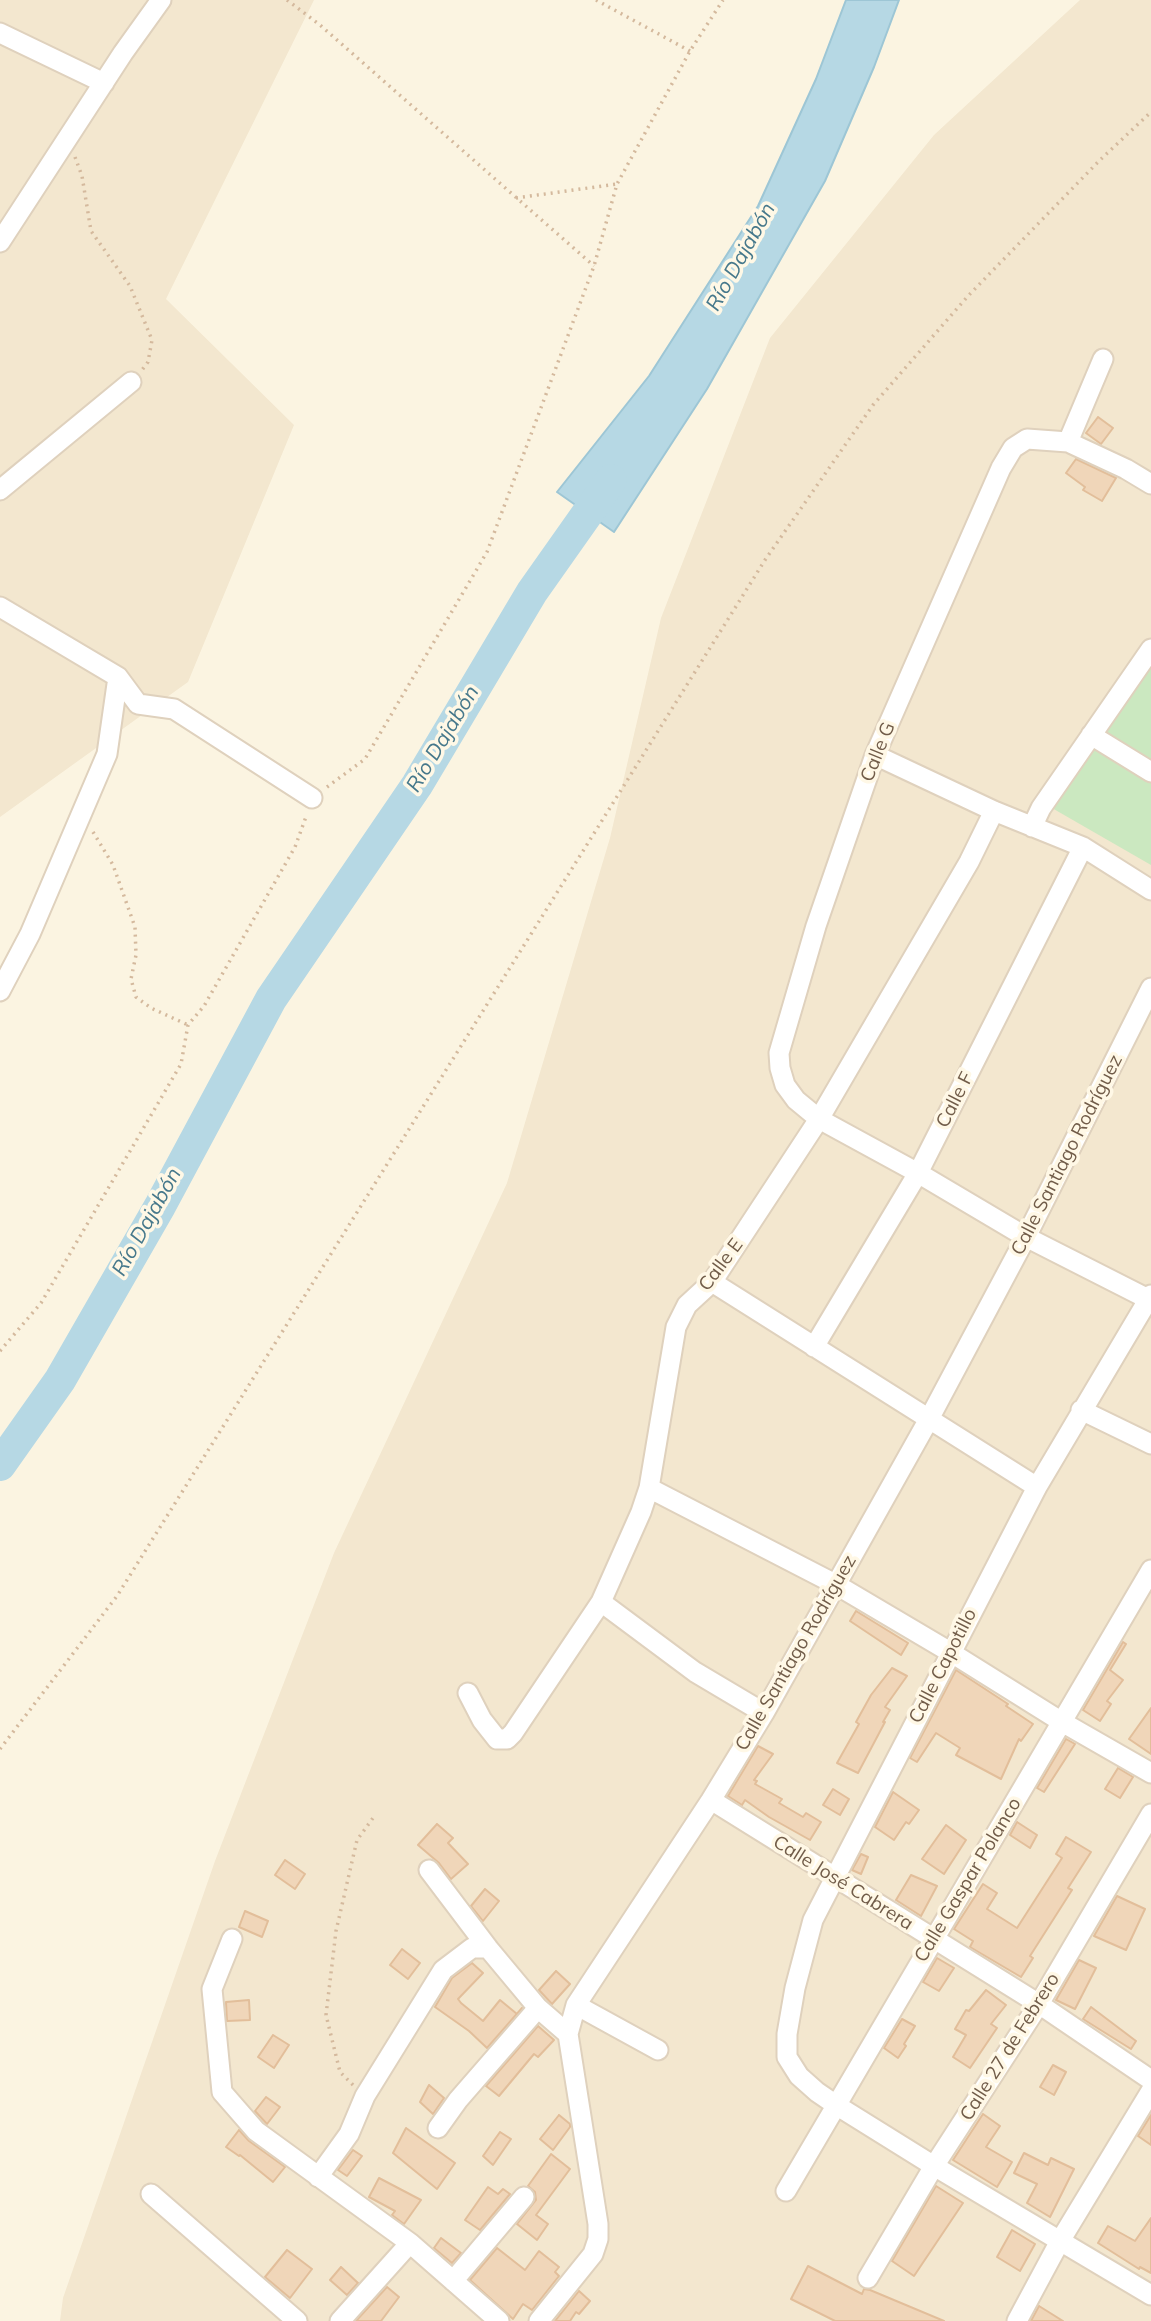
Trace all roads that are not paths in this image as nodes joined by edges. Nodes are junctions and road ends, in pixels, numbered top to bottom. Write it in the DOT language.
graph roads {
  1 [pos="161,0"];
  2 [pos="0,33"];
  3 [pos="104,83"];
  4 [pos="8,211"];
  5 [pos="0,242"];
  6 [pos="1103,359"];
  7 [pos="131,382"];
  8 [pos="1068,442"];
  9 [pos="1151,484"];
  10 [pos="0,490"];
  11 [pos="0,607"];
  12 [pos="1151,649"];
  13 [pos="118,677"];
  14 [pos="1091,736"];
  15 [pos="875,755"];
  16 [pos="1151,772"];
  17 [pos="312,797"];
  18 [pos="994,811"];
  19 [pos="1032,827"];
  20 [pos="1083,847"];
  21 [pos="1151,890"];
  22 [pos="1151,988"];
  23 [pos="0,991"];
  24 [pos="819,1119"];
  25 [pos="918,1173"];
  26 [pos="1026,1237"];
  27 [pos="712,1282"];
  28 [pos="1150,1297"];
  29 [pos="814,1347"];
  30 [pos="1081,1410"];
  31 [pos="929,1419"];
  32 [pos="1151,1444"];
  33 [pos="1037,1487"];
  34 [pos="649,1488"];
  35 [pos="1151,1570"];
  36 [pos="835,1584"];
  37 [pos="601,1602"];
  38 [pos="950,1652"];
  39 [pos="468,1693"];
  40 [pos="764,1713"];
  41 [pos="1062,1722"];
  42 [pos="1151,1773"];
  43 [pos="711,1800"];
  44 [pos="1151,1814"];
  45 [pos="429,1870"];
  46 [pos="835,1876"];
  47 [pos="232,1939"];
  48 [pos="932,1940"];
  49 [pos="488,1948"];
  50 [pos="576,2004"];
  51 [pos="1039,2004"];
  52 [pos="537,2008"];
  53 [pos="568,2034"];
  54 [pos="658,2050"];
  55 [pos="1151,2080"];
  56 [pos="1151,2091"];
  57 [pos="836,2105"];
  58 [pos="438,2128"];
  59 [pos="934,2166"];
  60 [pos="318,2177"];
  61 [pos="786,2191"];
  62 [pos="150,2194"];
  63 [pos="524,2197"];
  64 [pos="1060,2241"];
  65 [pos="410,2244"];
  66 [pos="867,2278"];
  67 [pos="453,2281"];
  68 [pos="1151,2295"];
  69 [pos="297,2321"];
  70 [pos="340,2321"];
  71 [pos="499,2321"];
  72 [pos="539,2321"];
  73 [pos="1017,2321"];
  1 -- 3 [label="street"];
  2 -- 3 [label="street"];
  3 -- 4 [label="street"];
  4 -- 5 [label="street"];
  6 -- 8 [label="street"];
  7 -- 10 [label="street"];
  8 -- 9 [label="street"];
  8 -- 15 [label="street, Calle G"];
  11 -- 13 [label="street"];
  12 -- 14 [label="street"];
  13 -- 17 [label="street"];
  13 -- 23 [label="street"];
  14 -- 16 [label="street"];
  14 -- 19 [label="street"];
  15 -- 18 [label="street"];
  15 -- 24 [label="street, Calle G"];
  18 -- 19 [label="street"];
  18 -- 24 [label="street, Calle E"];
  19 -- 20 [label="street"];
  20 -- 21 [label="street"];
  20 -- 25 [label="street, Calle F"];
  22 -- 26 [label="street, Calle Santiago Rodríguez"];
  24 -- 25 [label="street"];
  24 -- 27 [label="street, Calle E"];
  25 -- 26 [label="street"];
  25 -- 29 [label="street, Calle F"];
  26 -- 28 [label="street"];
  26 -- 31 [label="street, Calle Santiago Rodríguez"];
  27 -- 29 [label="street"];
  27 -- 34 [label="street, Calle E"];
  28 -- 30 [label="street, Calle Capotillo"];
  29 -- 31 [label="street"];
  30 -- 32 [label="street"];
  30 -- 33 [label="street, Calle Capotillo"];
  31 -- 33 [label="street"];
  31 -- 36 [label="street, Calle Santiago Rodríguez"];
  33 -- 38 [label="street, Calle Capotillo"];
  34 -- 36 [label="street"];
  34 -- 37 [label="street, Calle E"];
  35 -- 41 [label="street, Calle Gaspar Polanco"];
  36 -- 38 [label="street"];
  36 -- 40 [label="street, Calle Santiago Rodríguez"];
  37 -- 39 [label="street, Calle E"];
  37 -- 40 [label="street"];
  38 -- 41 [label="street"];
  38 -- 46 [label="street, Calle Capotillo"];
  40 -- 43 [label="street, Calle Santiago Rodríguez"];
  41 -- 42 [label="street"];
  41 -- 48 [label="street, Calle Gaspar Polanco"];
  43 -- 46 [label="street, Calle José Cabrera"];
  43 -- 50 [label="street, Calle Santiago Rodríguez"];
  44 -- 51 [label="street, Calle 27 de Febrero"];
  45 -- 49 [label="street"];
  46 -- 48 [label="street, Calle José Cabrera"];
  46 -- 57 [label="street, Calle Capotillo"];
  47 -- 60 [label="street"];
  48 -- 51 [label="street, Calle José Cabrera"];
  48 -- 57 [label="street, Calle Gaspar Polanco"];
  49 -- 52 [label="street"];
  49 -- 60 [label="street"];
  50 -- 53 [label="street, Calle Santiago Rodríguez"];
  50 -- 54 [label="street"];
  51 -- 55 [label="street, Calle José Cabrera"];
  51 -- 59 [label="street, Calle 27 de Febrero"];
  52 -- 53 [label="street"];
  52 -- 58 [label="street"];
  53 -- 72 [label="street, Calle Santiago Rodríguez"];
  56 -- 64 [label="street"];
  57 -- 59 [label="street"];
  57 -- 61 [label="street, Calle Gaspar Polanco"];
  59 -- 64 [label="street"];
  59 -- 66 [label="street, Calle 27 de Febrero"];
  60 -- 65 [label="street"];
  62 -- 69 [label="street"];
  63 -- 67 [label="street"];
  64 -- 68 [label="street"];
  64 -- 73 [label="street"];
  65 -- 67 [label="street"];
  65 -- 70 [label="street"];
  67 -- 71 [label="street"];
}
